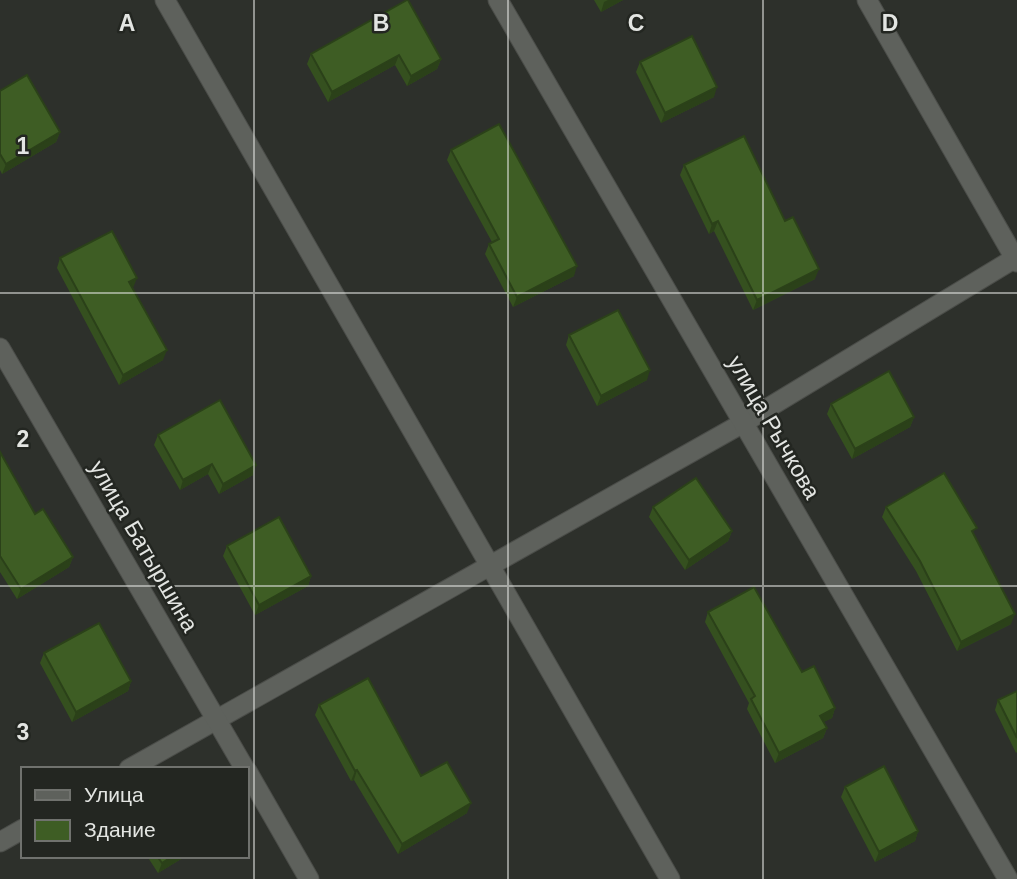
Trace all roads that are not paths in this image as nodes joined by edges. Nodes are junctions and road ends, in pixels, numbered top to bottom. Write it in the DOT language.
graph roads {
  1 [pos="165,0"];
  2 [pos="498,0"];
  3 [pos="867,0"];
  4 [pos="1016,259"];
  5 [pos="0,348"];
  6 [pos="743,423"];
  7 [pos="490,565"];
  8 [pos="216,719"];
  9 [pos="132,767"];
  10 [pos="244,767"];
  11 [pos="248,773"];
  12 [pos="21,830"];
  13 [pos="0,842"];
  14 [pos="309,879"];
  15 [pos="670,879"];
  16 [pos="1008,879"];
  1 -- 7 [label="street"];
  2 -- 6 [label="street, улица Рычкова"];
  3 -- 4 [label="street"];
  4 -- 6 [label="street"];
  5 -- 8 [label="street, улица Батыршина"];
  6 -- 7 [label="street"];
  6 -- 16 [label="street, улица Рычкова"];
  7 -- 8 [label="street"];
  7 -- 15 [label="street"];
  8 -- 9 [label="street"];
  8 -- 10 [label="street, улица Батыршина"];
  11 -- 14 [label="street, улица Батыршина"];
  12 -- 13 [label="street"];
}
